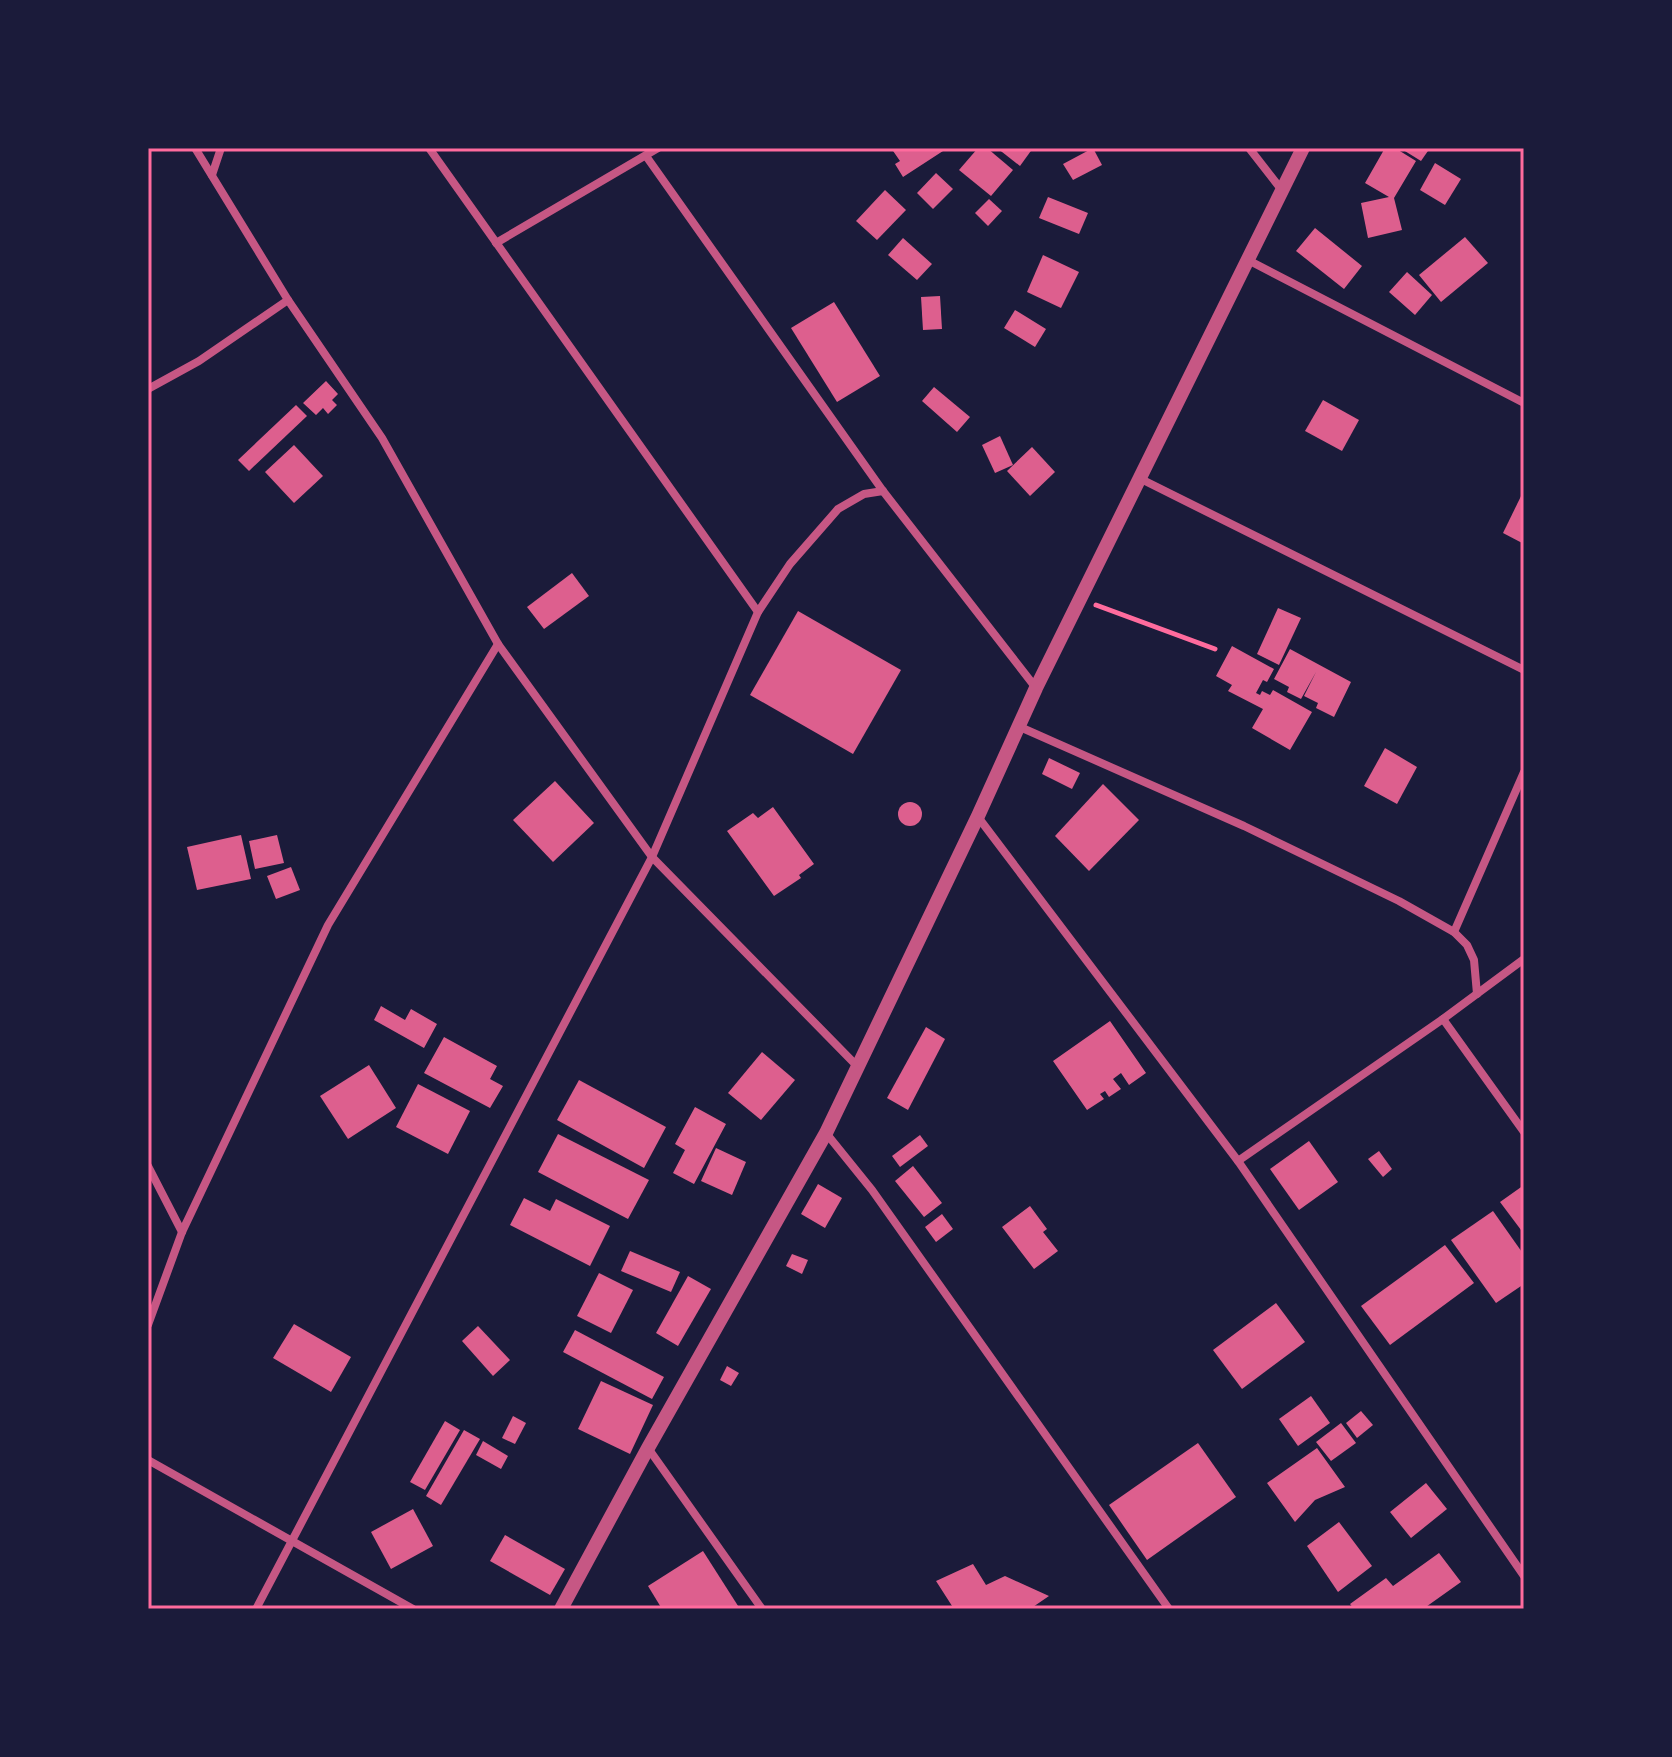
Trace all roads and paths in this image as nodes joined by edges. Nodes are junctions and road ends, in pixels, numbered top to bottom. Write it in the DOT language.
graph roads {
  1 [pos="195,148"];
  2 [pos="221,148"];
  3 [pos="429,148"];
  4 [pos="658,148"];
  5 [pos="1249,148"];
  6 [pos="1303,148"];
  7 [pos="646,156"];
  8 [pos="212,175"];
  9 [pos="1281,189"];
  10 [pos="496,243"];
  11 [pos="1246,259"];
  12 [pos="288,300"];
  13 [pos="148,389"];
  14 [pos="1524,403"];
  15 [pos="1141,479"];
  16 [pos="883,491"];
  17 [pos="1080,599"];
  18 [pos="758,612"];
  19 [pos="498,644"];
  20 [pos="1215,649"];
  21 [pos="1524,670"];
  22 [pos="1036,688"];
  23 [pos="1020,727"];
  24 [pos="1524,772"];
  25 [pos="978,816"];
  26 [pos="652,857"];
  27 [pos="1454,932"];
  28 [pos="1524,959"];
  29 [pos="1477,994"];
  30 [pos="1443,1019"];
  31 [pos="858,1067"];
  32 [pos="1524,1132"];
  33 [pos="826,1133"];
  34 [pos="1238,1161"];
  35 [pos="148,1166"];
  36 [pos="182,1232"];
  37 [pos="148,1325"];
  38 [pos="648,1448"];
  39 [pos="148,1460"];
  40 [pos="292,1539"];
  41 [pos="1524,1576"];
  42 [pos="256,1609"];
  43 [pos="413,1609"];
  44 [pos="561,1609"];
  45 [pos="762,1609"];
  46 [pos="1169,1609"];
  1 -- 8 [label="street"];
  2 -- 8 [label="street"];
  3 -- 10 [label="street"];
  4 -- 7 [label="street"];
  5 -- 9 [label="street"];
  6 -- 9 [label="street"];
  7 -- 10 [label="street"];
  7 -- 16 [label="street"];
  8 -- 12 [label="street"];
  9 -- 11 [label="street"];
  10 -- 18 [label="street"];
  11 -- 14 [label="street"];
  11 -- 15 [label="street"];
  12 -- 13 [label="street"];
  12 -- 19 [label="street"];
  15 -- 17 [label="street"];
  15 -- 21 [label="street"];
  16 -- 18 [label="street"];
  16 -- 22 [label="street"];
  17 -- 20 [label="path"];
  17 -- 22 [label="street"];
  18 -- 26 [label="street"];
  19 -- 26 [label="street"];
  19 -- 36 [label="street"];
  22 -- 23 [label="street"];
  23 -- 25 [label="street"];
  23 -- 27 [label="street"];
  24 -- 27 [label="street"];
  25 -- 31 [label="street"];
  25 -- 34 [label="street"];
  26 -- 31 [label="street"];
  26 -- 40 [label="street"];
  27 -- 29 [label="street"];
  28 -- 29 [label="street"];
  29 -- 30 [label="street"];
  30 -- 32 [label="street"];
  30 -- 34 [label="street"];
  31 -- 33 [label="street"];
  33 -- 38 [label="street"];
  33 -- 46 [label="street"];
  34 -- 41 [label="street"];
  35 -- 36 [label="street"];
  36 -- 37 [label="street"];
  38 -- 44 [label="street"];
  38 -- 45 [label="street"];
  39 -- 40 [label="street"];
  40 -- 42 [label="street"];
  40 -- 43 [label="street"];
}
